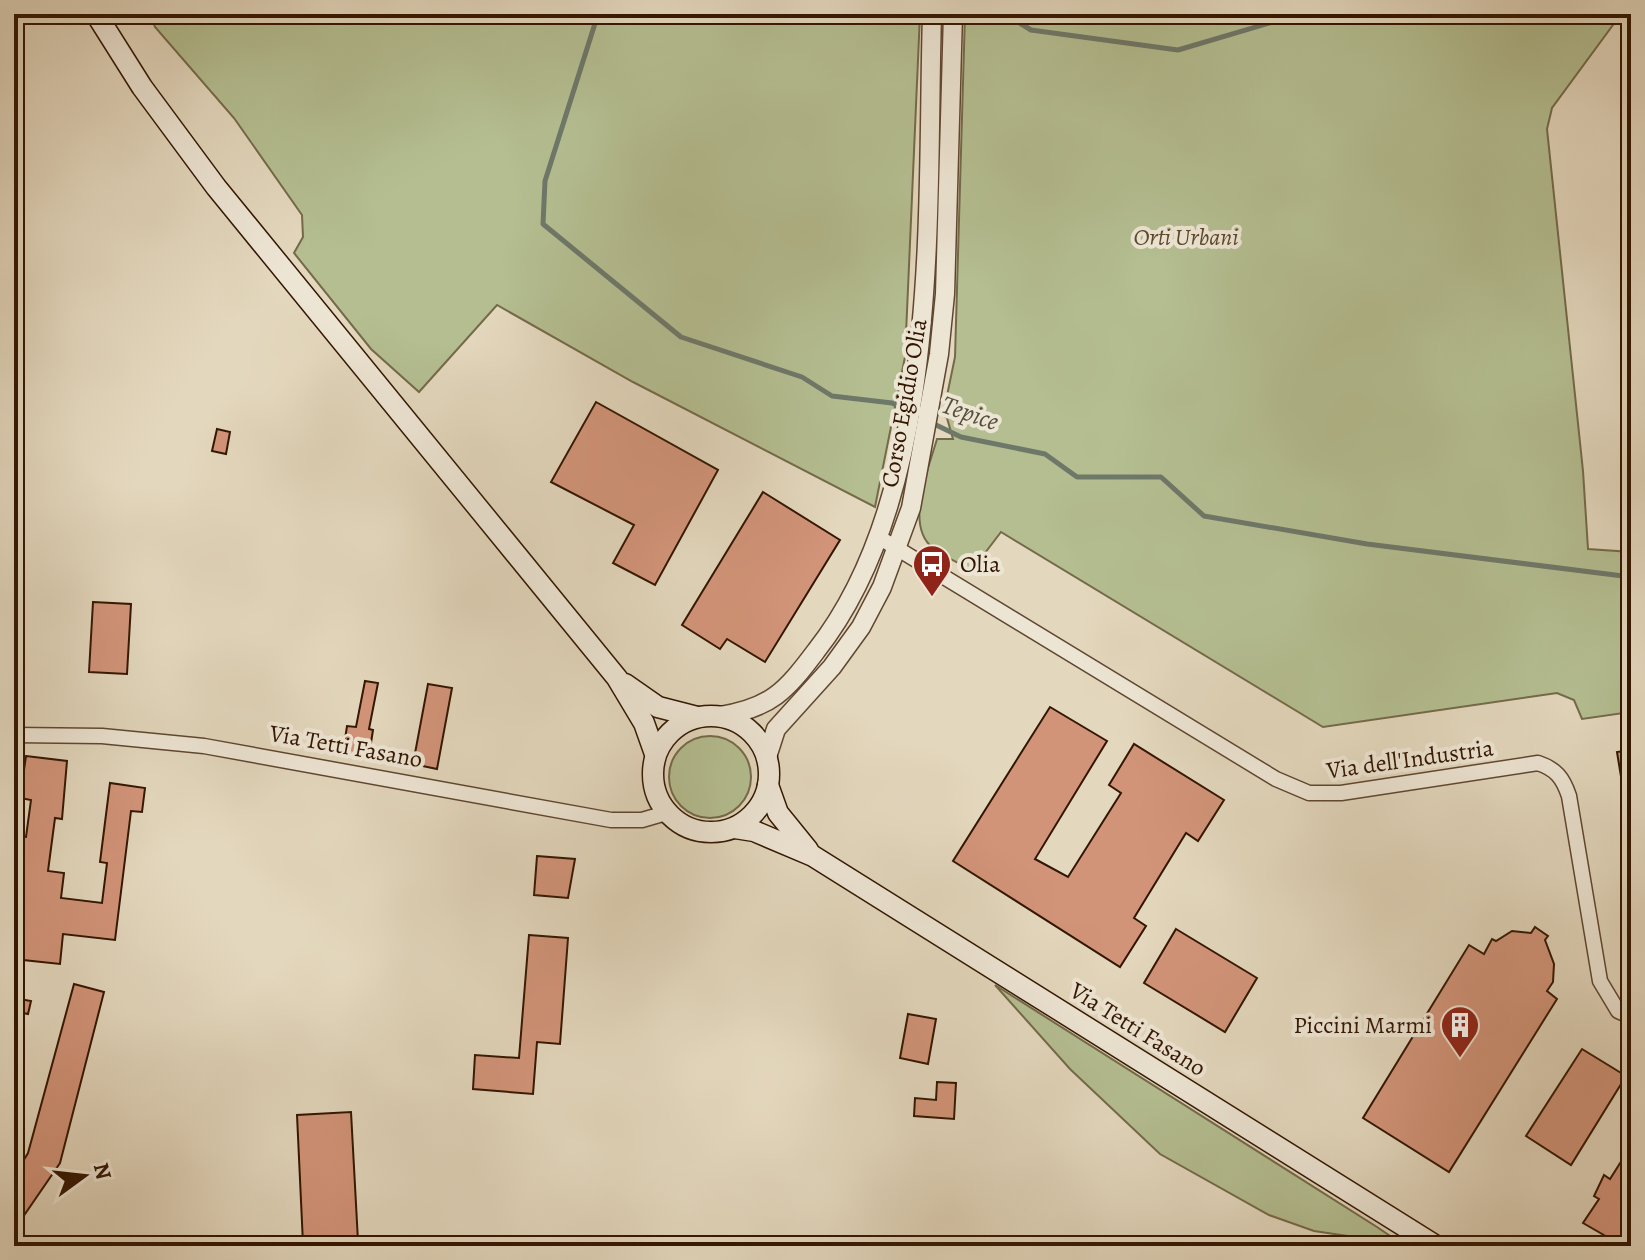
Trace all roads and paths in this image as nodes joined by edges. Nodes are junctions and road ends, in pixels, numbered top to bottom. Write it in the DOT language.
graph roads {
  1 [pos="96,14"];
  2 [pos="932,14"];
  3 [pos="953,14"];
  4 [pos="880,538"];
  5 [pos="898,546"];
  6 [pos="617,678"];
  7 [pos="720,716"];
  8 [pos="697,717"];
  9 [pos="14,735"];
  10 [pos="655,754"];
  11 [pos="767,757"];
  12 [pos="768,785"];
  13 [pos="666,813"];
  14 [pos="735,828"];
  15 [pos="813,856"];
  16 [pos="1631,1017"];
  17 [pos="1436,1246"];
  1 -- 6 [label="main road"];
  2 -- 4 [label="street, Corso Egidio Olia"];
  3 -- 5 [label="street, Corso Egidio Olia"];
  4 -- 5 [label="street, Via dell'Industria"];
  4 -- 7 [label="street, Corso Egidio Olia"];
  5 -- 11 [label="street, Corso Egidio Olia"];
  5 -- 16 [label="street, Via dell'Industria"];
  6 -- 8 [label="main road"];
  6 -- 10 [label="main road"];
  7 -- 8 [label="main road"];
  7 -- 11 [label="main road"];
  8 -- 10 [label="main road"];
  9 -- 13 [label="street, Via Tetti Fasano"];
  10 -- 13 [label="main road"];
  11 -- 12 [label="main road"];
  12 -- 14 [label="main road"];
  12 -- 15 [label="main road, Via Tetti Fasano"];
  13 -- 14 [label="main road"];
  14 -- 15 [label="main road, Via Tetti Fasano"];
  15 -- 17 [label="main road, Via Tetti Fasano"];
}
